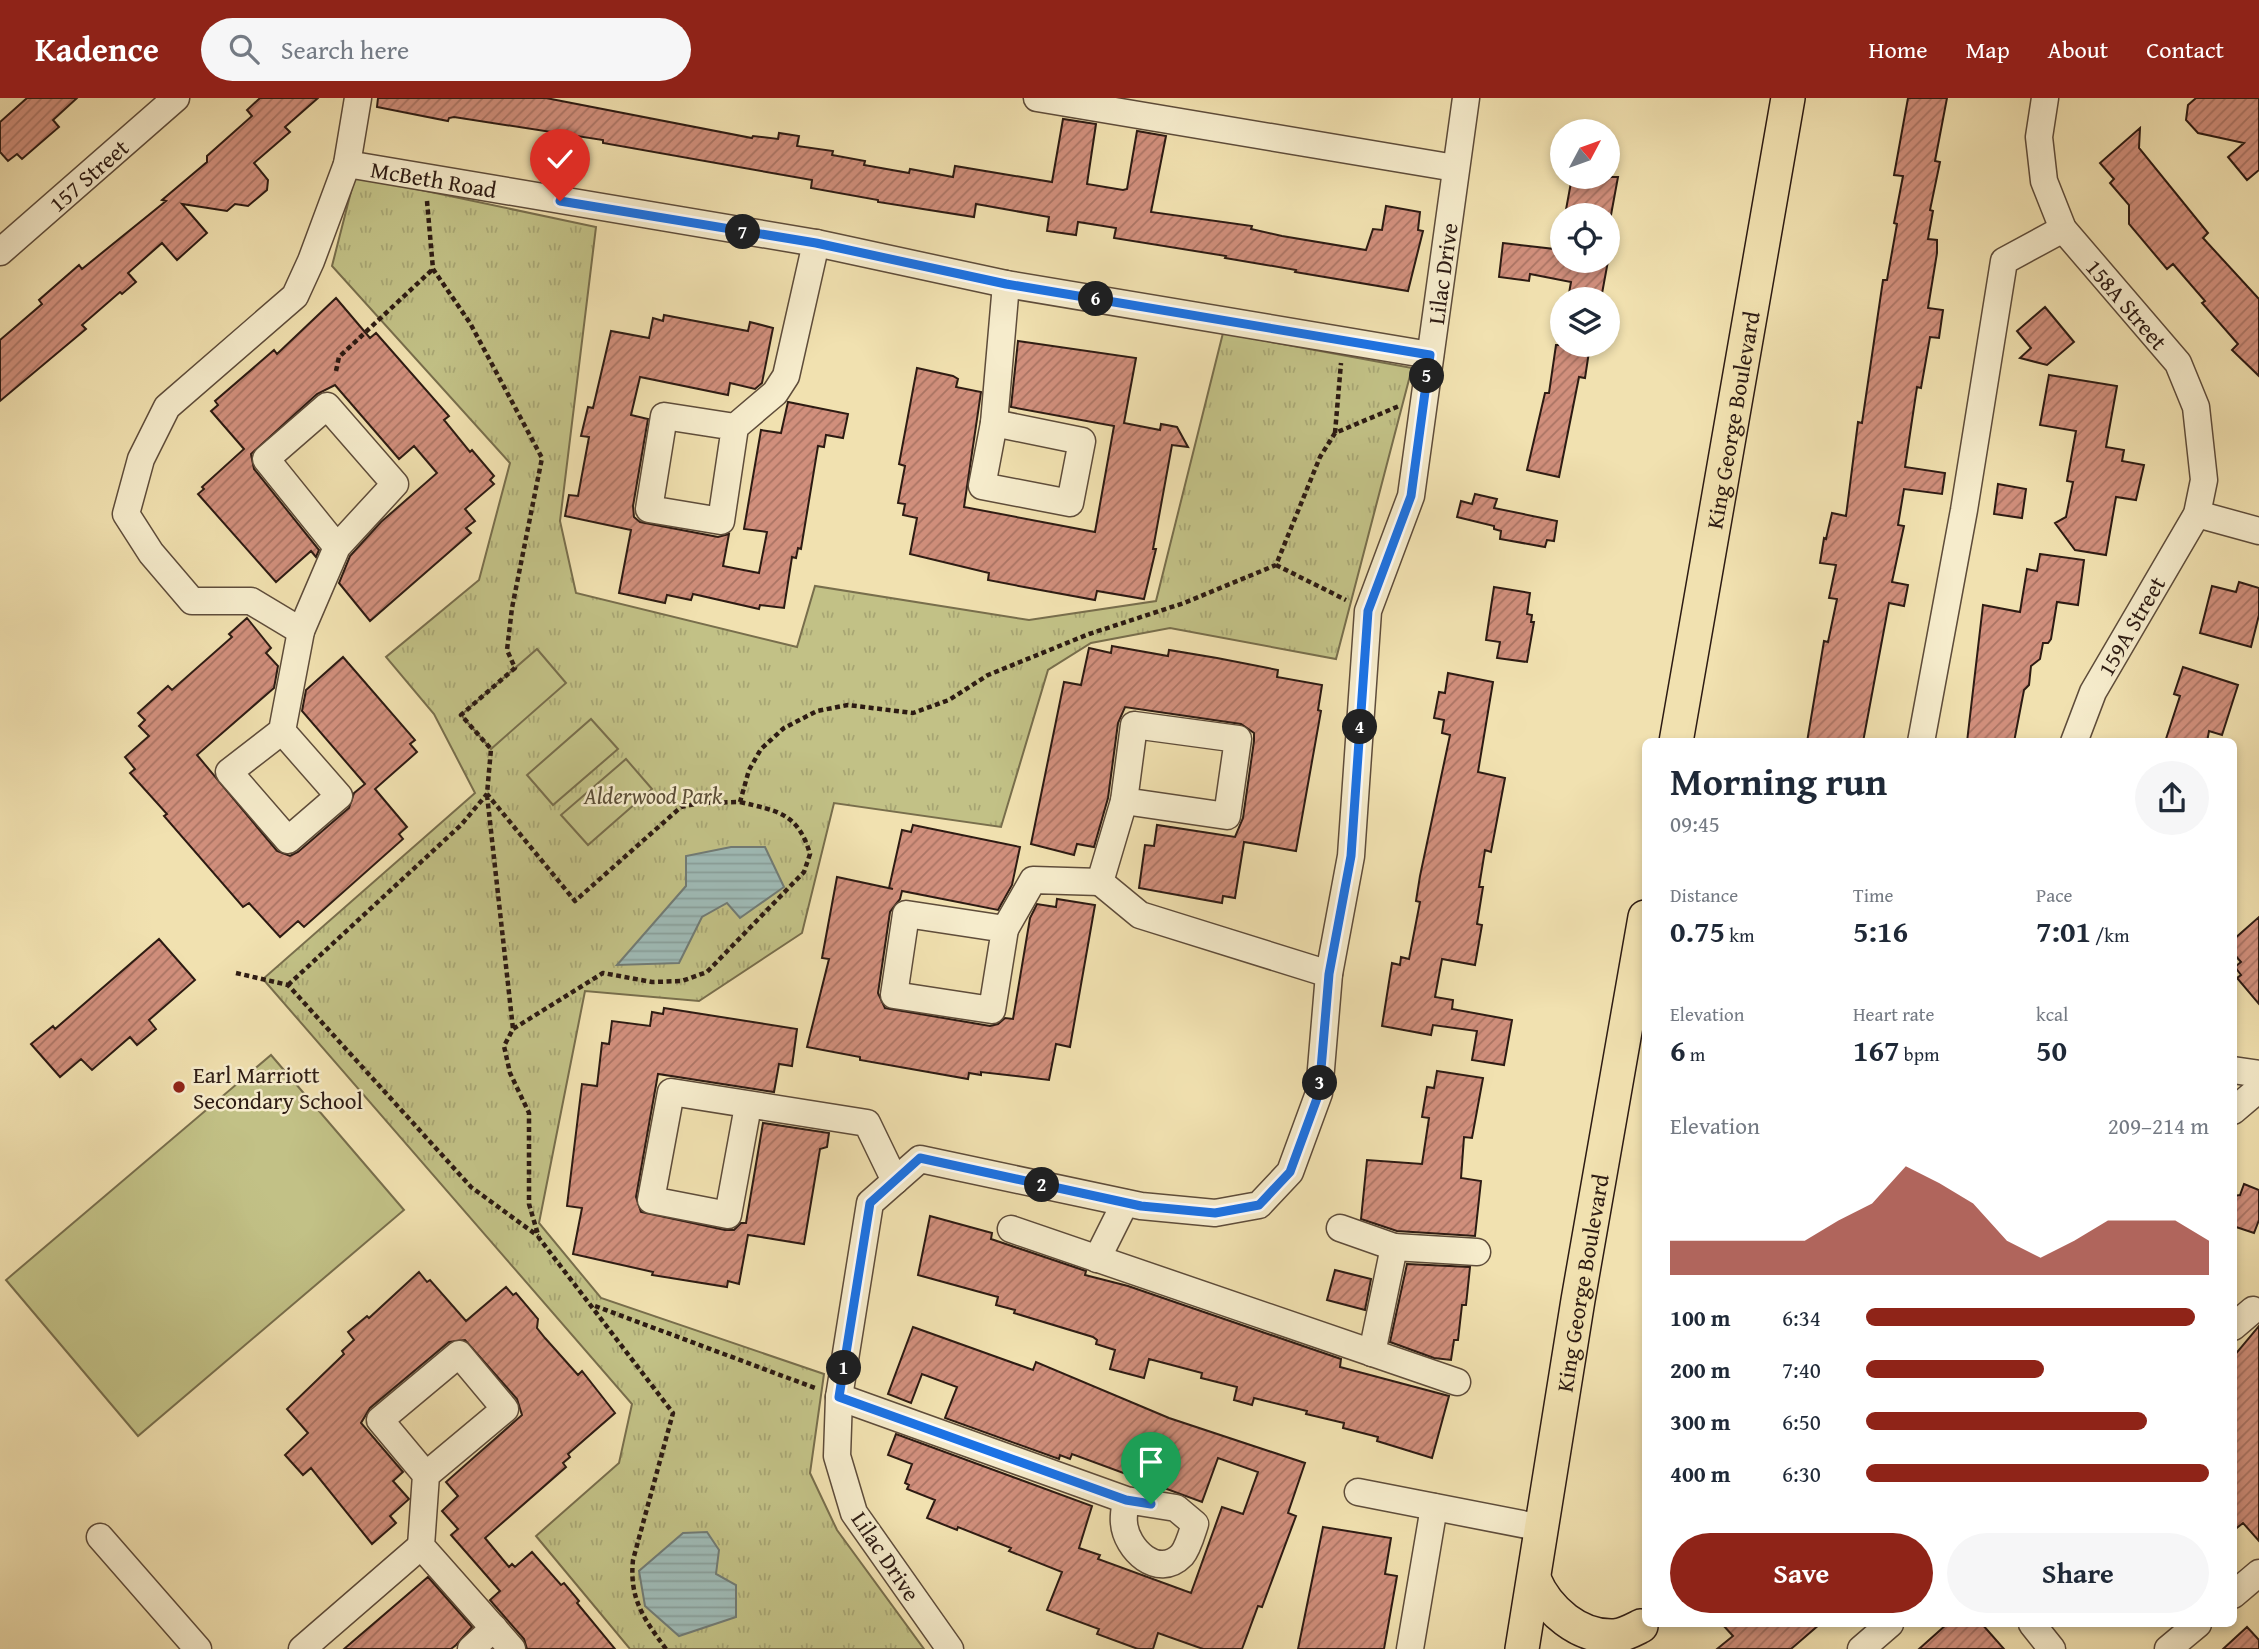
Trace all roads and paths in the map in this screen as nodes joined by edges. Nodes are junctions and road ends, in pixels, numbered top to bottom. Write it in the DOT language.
graph roads {
  1 [pos="176,98"];
  2 [pos="358,98"];
  3 [pos="1037,98"];
  4 [pos="1466,98"];
  5 [pos="1788,98"];
  6 [pos="2045,98"];
  7 [pos="347,164"];
  8 [pos="1455,168"];
  9 [pos="427,201"];
  10 [pos="2063,229"];
  11 [pos="816,243"];
  12 [pos="0,252"];
  13 [pos="433,269"];
  14 [pos="1006,284"];
  15 [pos="1430,355"];
  16 [pos="1341,362"];
  17 [pos="336,370"];
  18 [pos="1400,406"];
  19 [pos="994,423"];
  20 [pos="735,427"];
  21 [pos="1335,433"];
  22 [pos="2197,514"];
  23 [pos="2259,531"];
  24 [pos="337,547"];
  25 [pos="1276,565"];
  26 [pos="1346,600"];
  27 [pos="301,631"];
  28 [pos="282,731"];
  29 [pos="1677,738"];
  30 [pos="1922,738"];
  31 [pos="2076,738"];
  32 [pos="487,794"];
  33 [pos="1124,801"];
  34 [pos="740,802"];
  35 [pos="1100,882"];
  36 [pos="1005,929"];
  37 [pos="1642,935"];
  38 [pos="236,973"];
  39 [pos="1329,974"];
  40 [pos="288,985"];
  41 [pos="513,1029"];
  42 [pos="2237,1071"];
  43 [pos="2259,1074"];
  44 [pos="2259,1089"];
  45 [pos="748,1107"];
  46 [pos="2237,1108"];
  47 [pos="895,1181"];
  48 [pos="1125,1203"];
  49 [pos="1340,1228"];
  50 [pos="1011,1229"];
  51 [pos="539,1238"];
  52 [pos="1394,1247"];
  53 [pos="1476,1252"];
  54 [pos="1097,1259"];
  55 [pos="594,1306"];
  56 [pos="1372,1353"];
  57 [pos="1457,1382"];
  58 [pos="827,1392"];
  59 [pos="426,1475"];
  60 [pos="1358,1492"];
  61 [pos="1126,1500"];
  62 [pos="1434,1507"];
  63 [pos="1542,1528"];
  64 [pos="100,1537"];
  65 [pos="421,1546"];
  66 [pos="2259,1573"];
  67 [pos="1534,1579"];
  68 [pos="2237,1592"];
  69 [pos="1642,1625"];
  70 [pos="1642,1626"];
  71 [pos="1887,1627"];
  72 [pos="2034,1627"];
  73 [pos="2194,1627"];
  74 [pos="494,1628"];
  75 [pos="198,1649"];
  76 [pos="302,1649"];
  77 [pos="471,1649"];
  78 [pos="512,1649"];
  79 [pos="666,1649"];
  80 [pos="950,1649"];
  81 [pos="1410,1649"];
  82 [pos="1522,1649"];
  83 [pos="1615,1649"];
  84 [pos="1861,1649"];
  85 [pos="2052,1649"];
  86 [pos="2168,1649"];
  1 -- 12 [label="street, 157 Street"];
  2 -- 7 [label="street"];
  3 -- 8 [label="street"];
  4 -- 8 [label="street, Lilac Drive"];
  5 -- 29 [label="main road, King George Boulevard"];
  6 -- 10 [label="street, 158A Street"];
  7 -- 11 [label="street, McBeth Road"];
  7 -- 27 [label="street"];
  8 -- 15 [label="street, Lilac Drive"];
  9 -- 13 [label="path"];
  10 -- 22 [label="street, 158A Street"];
  10 -- 30 [label="street"];
  11 -- 14 [label="street, McBeth Road"];
  11 -- 20 [label="street"];
  13 -- 17 [label="path"];
  13 -- 32 [label="path"];
  14 -- 15 [label="street, McBeth Road"];
  14 -- 19 [label="street"];
  15 -- 39 [label="street, Lilac Drive"];
  16 -- 21 [label="path"];
  18 -- 21 [label="path"];
  20 -- 20 [label="street"];
  21 -- 25 [label="path"];
  22 -- 23 [label="street"];
  22 -- 31 [label="street, 159A Street"];
  24 -- 24 [label="street"];
  24 -- 27 [label="street"];
  25 -- 26 [label="path"];
  25 -- 34 [label="path"];
  27 -- 28 [label="street"];
  32 -- 34 [label="path"];
  32 -- 40 [label="path"];
  32 -- 41 [label="path"];
  33 -- 33 [label="street"];
  33 -- 35 [label="street"];
  34 -- 41 [label="path"];
  35 -- 36 [label="street"];
  35 -- 39 [label="street"];
  36 -- 36 [label="street"];
  37 -- 63 [label="main road, King George Boulevard"];
  38 -- 40 [label="path"];
  39 -- 48 [label="street, Lilac Drive"];
  40 -- 51 [label="path"];
  41 -- 51 [label="path"];
  42 -- 43 [label="street"];
  44 -- 46 [label="street"];
  45 -- 45 [label="street"];
  45 -- 47 [label="street"];
  47 -- 48 [label="street, Lilac Drive"];
  47 -- 58 [label="street, Lilac Drive"];
  48 -- 54 [label="street"];
  49 -- 52 [label="street"];
  50 -- 54 [label="street"];
  51 -- 55 [label="path"];
  52 -- 53 [label="street"];
  52 -- 56 [label="street"];
  54 -- 56 [label="street"];
  55 -- 58 [label="path"];
  55 -- 79 [label="path"];
  56 -- 57 [label="street"];
  58 -- 61 [label="street"];
  58 -- 80 [label="street, Lilac Drive"];
  59 -- 59 [label="street"];
  59 -- 65 [label="street"];
  60 -- 62 [label="street"];
  62 -- 63 [label="street"];
  62 -- 81 [label="street"];
  63 -- 67 [label="main road, King George Boulevard"];
  64 -- 75 [label="street"];
  65 -- 74 [label="street"];
  65 -- 76 [label="street"];
  66 -- 68 [label="street"];
  67 -- 69 [label="main road"];
  67 -- 82 [label="main road, King George Boulevard"];
  70 -- 83 [label="street"];
  71 -- 84 [label="street"];
  72 -- 85 [label="street"];
  73 -- 86 [label="street"];
  74 -- 77 [label="street"];
  74 -- 78 [label="street"];
}
